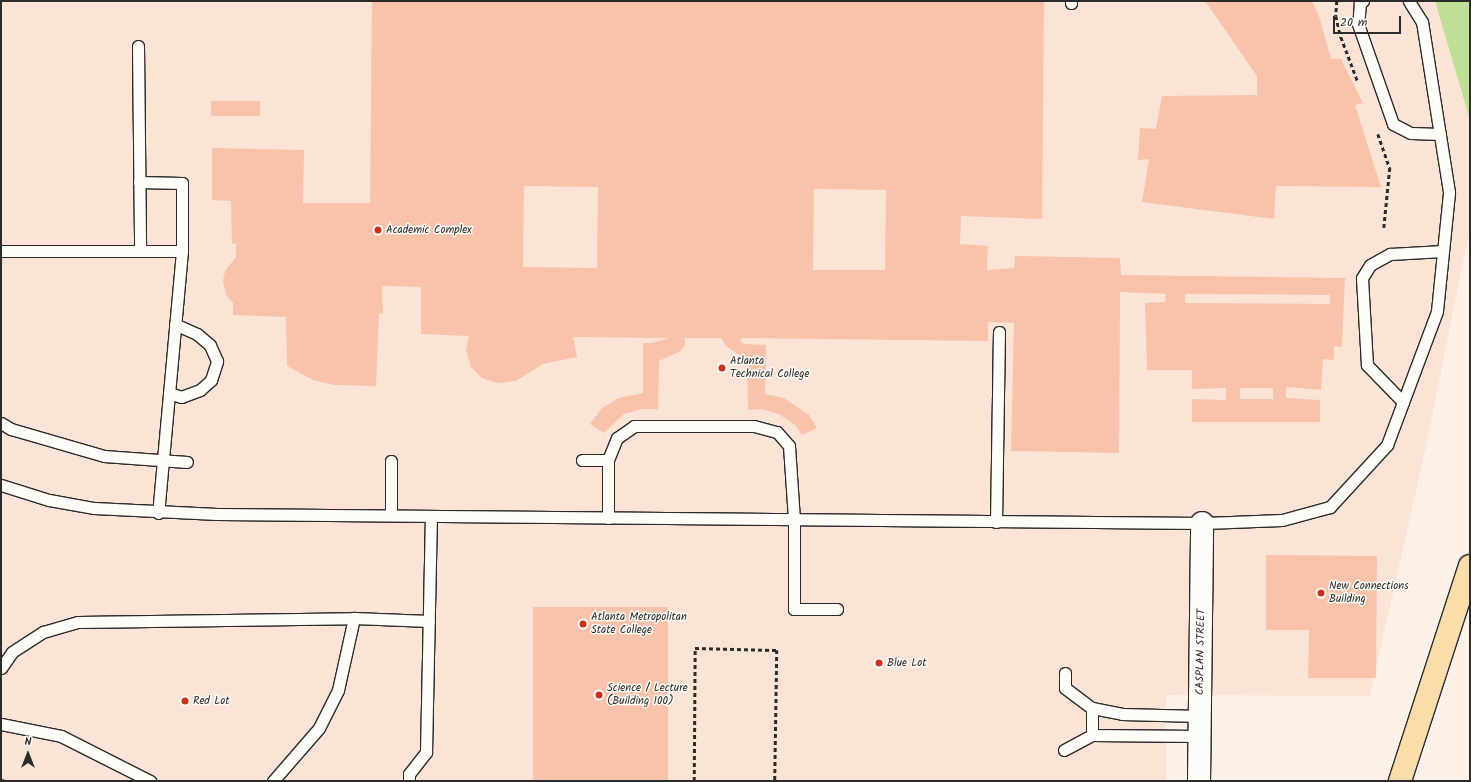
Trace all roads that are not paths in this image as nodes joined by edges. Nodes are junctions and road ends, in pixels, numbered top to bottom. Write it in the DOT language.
graph roads {
  1 [pos="1363,1"];
  2 [pos="1409,1"];
  3 [pos="138,46"];
  4 [pos="1440,134"];
  5 [pos="139,182"];
  6 [pos="1,251"];
  7 [pos="140,251"];
  8 [pos="182,251"];
  9 [pos="1443,251"];
  10 [pos="175,324"];
  11 [pos="999,332"];
  12 [pos="169,393"];
  13 [pos="1403,402"];
  14 [pos="1,423"];
  15 [pos="582,460"];
  16 [pos="608,460"];
  17 [pos="162,461"];
  18 [pos="391,461"];
  19 [pos="187,462"];
  20 [pos="1,485"];
  21 [pos="158,513"];
  22 [pos="391,515"];
  23 [pos="431,516"];
  24 [pos="608,518"];
  25 [pos="794,520"];
  26 [pos="996,522"];
  27 [pos="1202,523"];
  28 [pos="1470,566"];
  29 [pos="837,609"];
  30 [pos="354,618"];
  31 [pos="429,620"];
  32 [pos="1,668"];
  33 [pos="1065,673"];
  34 [pos="1092,708"];
  35 [pos="1,724"];
  36 [pos="1200,726"];
  37 [pos="1092,735"];
  38 [pos="1064,750"];
  39 [pos="150,781"];
  40 [pos="273,781"];
  41 [pos="409,781"];
  42 [pos="1199,781"];
  43 [pos="1400,781"];
  1 -- 4 [label="lane"];
  2 -- 4 [label="lane"];
  3 -- 5 [label="lane"];
  4 -- 9 [label="lane"];
  5 -- 7 [label="lane"];
  5 -- 8 [label="lane"];
  6 -- 7 [label="lane"];
  7 -- 8 [label="lane"];
  8 -- 10 [label="lane"];
  9 -- 13 [label="lane"];
  9 -- 13 [label="lane"];
  10 -- 12 [label="lane"];
  10 -- 12 [label="lane"];
  11 -- 26 [label="lane"];
  12 -- 17 [label="lane"];
  13 -- 27 [label="lane"];
  14 -- 17 [label="lane"];
  15 -- 16 [label="lane"];
  16 -- 24 [label="lane"];
  16 -- 25 [label="lane"];
  17 -- 19 [label="lane"];
  17 -- 21 [label="lane"];
  18 -- 22 [label="lane"];
  20 -- 21 [label="lane"];
  21 -- 22 [label="lane"];
  22 -- 23 [label="lane"];
  23 -- 24 [label="lane"];
  23 -- 31 [label="lane"];
  24 -- 25 [label="lane"];
  25 -- 26 [label="lane"];
  25 -- 29 [label="lane"];
  26 -- 27 [label="lane"];
  27 -- 36 [label="street, CASPLAN STREET"];
  28 -- 43 [label="highway"];
  30 -- 31 [label="lane"];
  30 -- 32 [label="lane"];
  30 -- 40 [label="lane"];
  31 -- 41 [label="lane"];
  33 -- 34 [label="lane"];
  34 -- 36 [label="lane"];
  34 -- 37 [label="lane"];
  35 -- 39 [label="lane"];
  36 -- 37 [label="lane"];
  36 -- 42 [label="street, CASPLAN STREET"];
  37 -- 38 [label="lane"];
}
